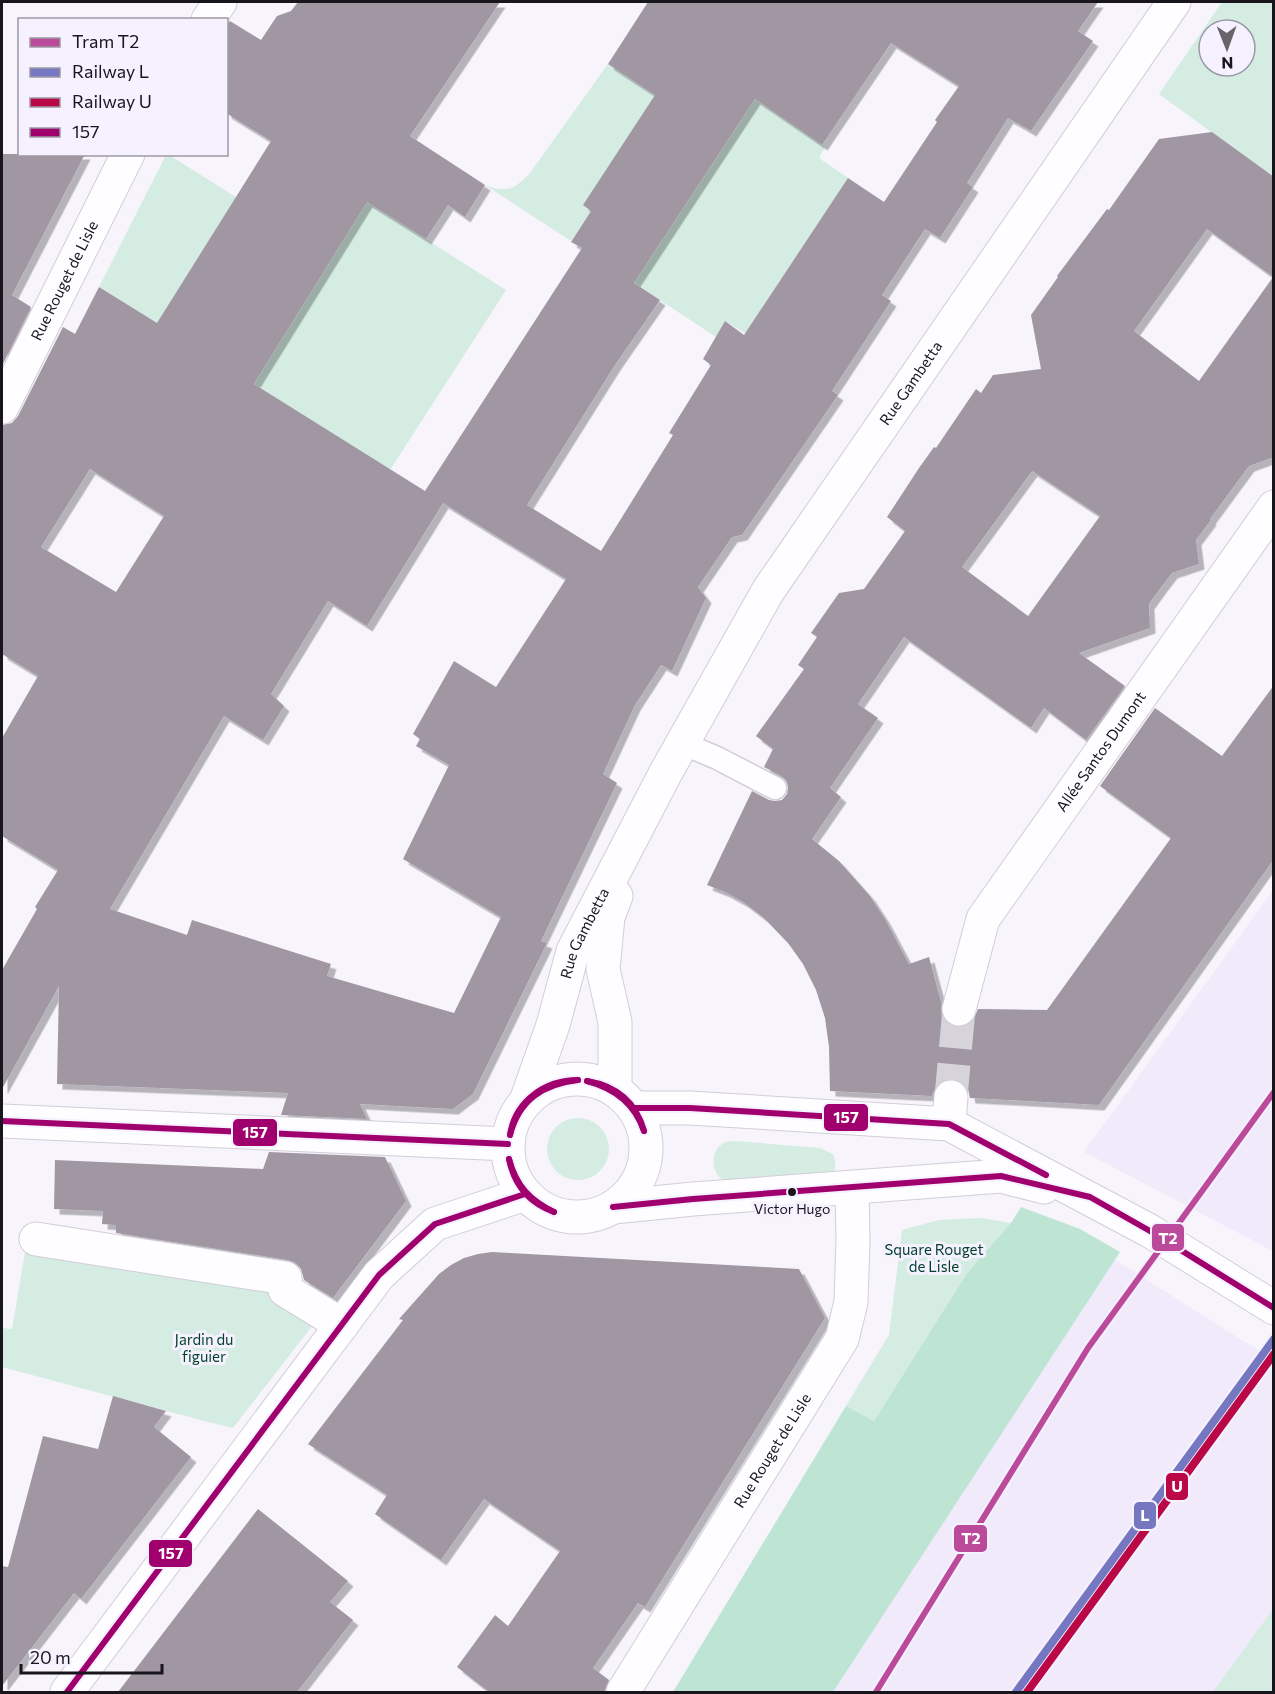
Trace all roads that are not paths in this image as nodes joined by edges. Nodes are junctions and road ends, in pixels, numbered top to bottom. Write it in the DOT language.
graph roads {
  1 [pos="220,2"];
  2 [pos="1174,2"];
  3 [pos="209,18"];
  4 [pos="127,156"];
  5 [pos="2,407"];
  6 [pos="1274,507"];
  7 [pos="682,743"];
  8 [pos="664,774"];
  9 [pos="775,788"];
  10 [pos="959,1009"];
  11 [pos="624,1099"];
  12 [pos="526,1101"];
  13 [pos="2,1121"];
  14 [pos="508,1144"];
  15 [pos="852,1188"];
  16 [pos="525,1194"];
  17 [pos="1090,1197"];
  18 [pos="613,1207"];
  19 [pos="36,1239"];
  20 [pos="1274,1308"];
  21 [pos="342,1325"];
  22 [pos="67,1692"];
  23 [pos="623,1692"];
  1 -- 3 [label="street"];
  2 -- 7 [label="street, Rue Gambetta"];
  4 -- 5 [label="street, Rue Rouget de Lisle"];
  6 -- 10 [label="street, Allée Santos Dumont"];
  7 -- 8 [label="street, Rue Gambetta"];
  7 -- 9 [label="lane"];
  8 -- 11 [label="street, Rue Gambetta"];
  8 -- 12 [label="street, Rue Gambetta"];
  11 -- 12 [label="street"];
  11 -- 17 [label="street"];
  11 -- 18 [label="street"];
  12 -- 14 [label="street"];
  13 -- 14 [label="street"];
  14 -- 16 [label="street"];
  15 -- 17 [label="street"];
  15 -- 18 [label="street"];
  15 -- 23 [label="street, Rue Rouget de Lisle"];
  16 -- 18 [label="street"];
  16 -- 21 [label="street"];
  17 -- 20 [label="street"];
  19 -- 21 [label="street"];
  21 -- 22 [label="street"];
}
